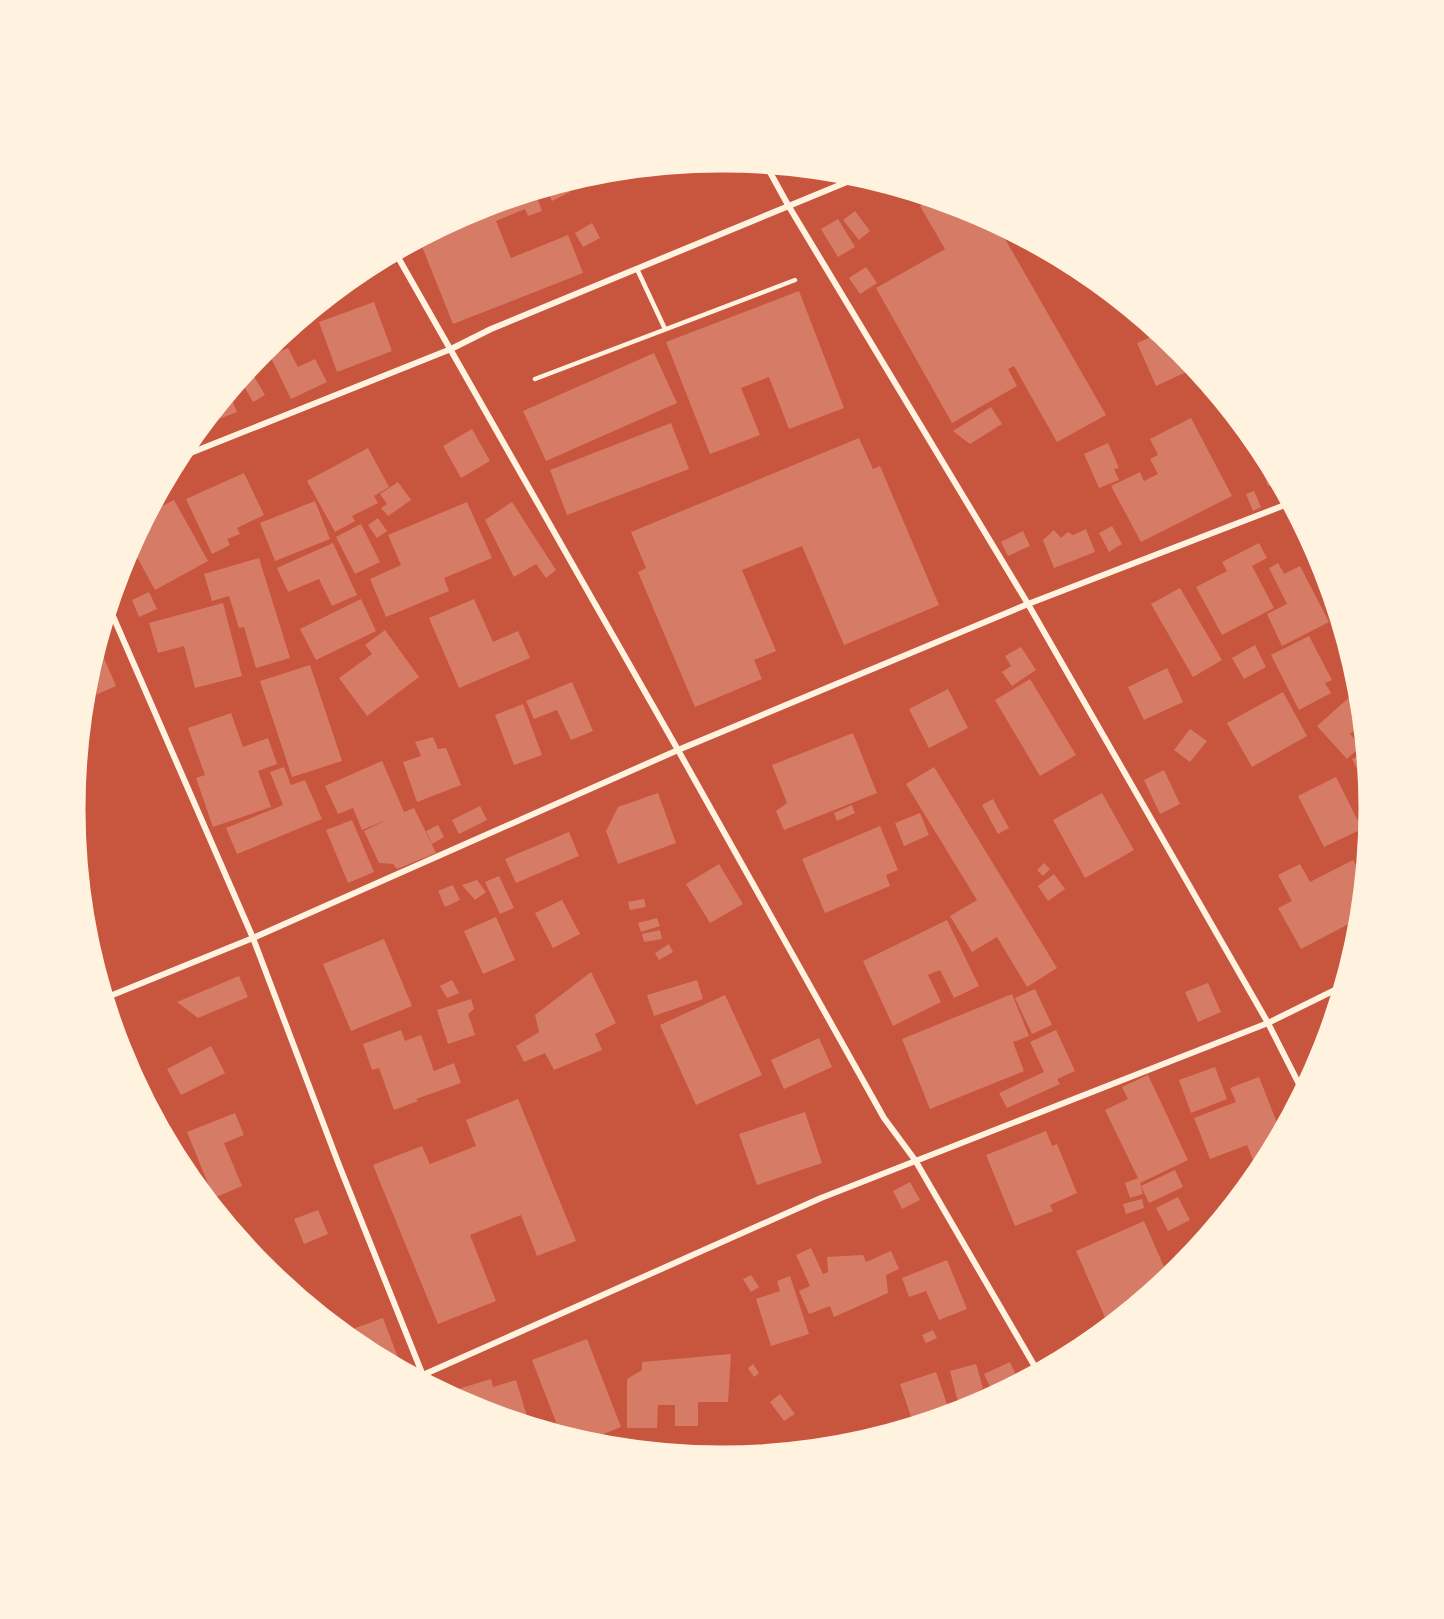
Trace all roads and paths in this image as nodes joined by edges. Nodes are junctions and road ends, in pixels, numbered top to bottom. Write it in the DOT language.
graph roads {
  1 [pos="771,174"];
  2 [pos="843,184"];
  3 [pos="788,206"];
  4 [pos="399,259"];
  5 [pos="637,269"];
  6 [pos="795,280"];
  7 [pos="665,329"];
  8 [pos="451,349"];
  9 [pos="535,379"];
  10 [pos="195,451"];
  11 [pos="1283,506"];
  12 [pos="1028,604"];
  13 [pos="114,618"];
  14 [pos="678,750"];
  15 [pos="253,938"];
  16 [pos="1333,991"];
  17 [pos="112,995"];
  18 [pos="1268,1023"];
  19 [pos="1298,1083"];
  20 [pos="915,1160"];
  21 [pos="1034,1366"];
  22 [pos="416,1369"];
  23 [pos="424,1374"];
  1 -- 3 [label="street"];
  2 -- 3 [label="street"];
  3 -- 5 [label="street"];
  3 -- 12 [label="street"];
  4 -- 8 [label="street"];
  5 -- 7 [label="lane"];
  5 -- 8 [label="street"];
  6 -- 7 [label="lane"];
  7 -- 9 [label="lane"];
  8 -- 10 [label="street"];
  8 -- 14 [label="street"];
  11 -- 12 [label="street"];
  12 -- 14 [label="street"];
  12 -- 18 [label="street"];
  13 -- 15 [label="street"];
  14 -- 15 [label="street"];
  14 -- 20 [label="street"];
  15 -- 17 [label="street"];
  15 -- 22 [label="street"];
  16 -- 18 [label="street"];
  18 -- 19 [label="street"];
  18 -- 20 [label="street"];
  20 -- 21 [label="street"];
  20 -- 23 [label="street"];
}
